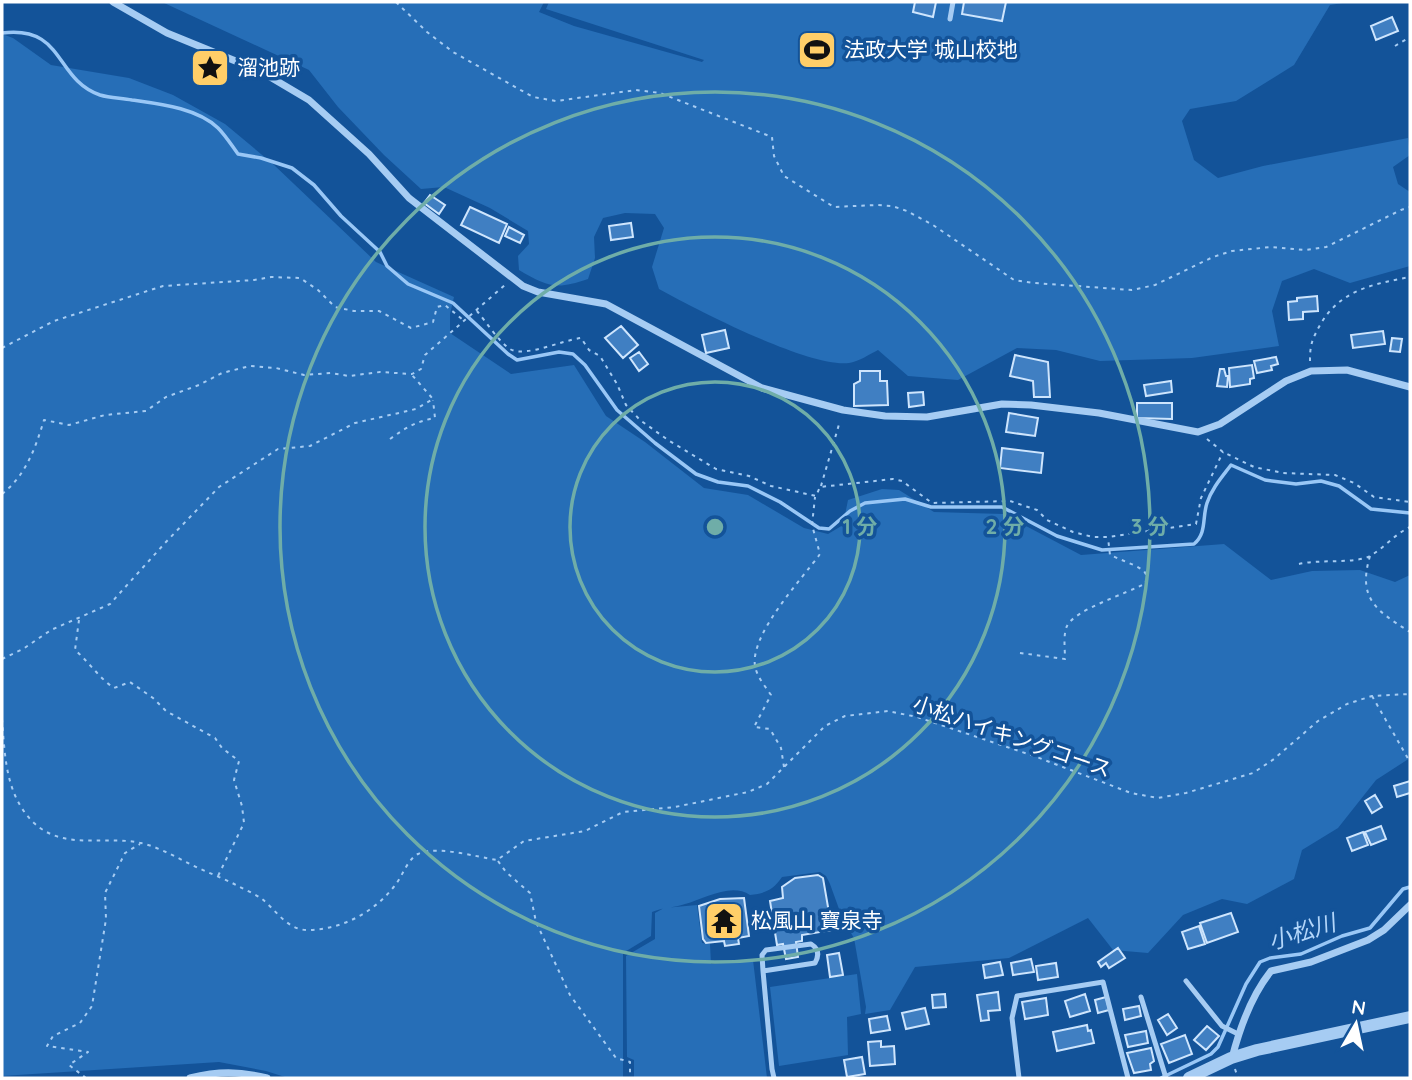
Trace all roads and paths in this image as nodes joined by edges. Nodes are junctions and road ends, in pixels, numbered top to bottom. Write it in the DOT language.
graph roads {
  1 [pos="113,2"];
  2 [pos="397,2"];
  3 [pos="953,2"];
  4 [pos="950,19"];
  5 [pos="1410,37"];
  6 [pos="1395,46"];
  7 [pos="1410,207"];
  8 [pos="1410,277"];
  9 [pos="512,279"];
  10 [pos="477,312"];
  11 [pos="463,321"];
  12 [pos="2,348"];
  13 [pos="1311,371"];
  14 [pos="412,374"];
  15 [pos="1410,387"];
  16 [pos="433,399"];
  17 [pos="843,410"];
  18 [pos="1198,432"];
  19 [pos="390,439"];
  20 [pos="1223,452"];
  21 [pos="820,487"];
  22 [pos="2,494"];
  23 [pos="816,496"];
  24 [pos="1410,502"];
  25 [pos="1410,527"];
  26 [pos="1108,537"];
  27 [pos="1370,556"];
  28 [pos="1299,564"];
  29 [pos="79,618"];
  30 [pos="1410,632"];
  31 [pos="1020,653"];
  32 [pos="2,659"];
  33 [pos="1410,694"];
  34 [pos="1372,696"];
  35 [pos="2,719"];
  36 [pos="1410,762"];
  37 [pos="784,768"];
  38 [pos="141,843"];
  39 [pos="497,860"];
  40 [pos="217,877"];
  41 [pos="1410,905"];
  42 [pos="763,971"];
  43 [pos="1186,981"];
  44 [pos="1141,996"];
  45 [pos="1410,1017"];
  46 [pos="1235,1033"];
  47 [pos="1231,1058"];
  48 [pos="86,1078"];
  49 [pos="190,1078"];
  50 [pos="267,1078"];
  51 [pos="630,1078"];
  52 [pos="774,1078"];
  53 [pos="1019,1078"];
  54 [pos="1128,1078"];
  55 [pos="1166,1078"];
  56 [pos="1189,1078"];
  1 -- 9 [label="street"];
  2 -- 7 [label="path"];
  3 -- 4 [label="lane"];
  5 -- 6 [label="path"];
  8 -- 13 [label="path"];
  9 -- 10 [label="path"];
  9 -- 17 [label="street"];
  10 -- 11 [label="path"];
  10 -- 23 [label="path"];
  11 -- 12 [label="path"];
  11 -- 14 [label="path"];
  13 -- 15 [label="street"];
  13 -- 18 [label="street"];
  14 -- 16 [label="path"];
  14 -- 22 [label="path"];
  16 -- 19 [label="path"];
  16 -- 29 [label="path"];
  17 -- 18 [label="street"];
  17 -- 21 [label="path"];
  18 -- 20 [label="path"];
  20 -- 24 [label="path"];
  20 -- 26 [label="path"];
  21 -- 23 [label="path"];
  21 -- 26 [label="path"];
  23 -- 37 [label="path"];
  25 -- 27 [label="path"];
  26 -- 31 [label="path"];
  27 -- 28 [label="path"];
  27 -- 30 [label="path"];
  29 -- 32 [label="path"];
  29 -- 40 [label="path"];
  33 -- 34 [label="path, 小松ハイキングコース"];
  34 -- 36 [label="path"];
  34 -- 37 [label="path, 小松ハイキングコース"];
  35 -- 38 [label="path"];
  37 -- 39 [label="path, 小松ハイキングコース"];
  38 -- 40 [label="path"];
  38 -- 48 [label="path"];
  39 -- 40 [label="path"];
  39 -- 51 [label="path"];
  41 -- 46 [label="street"];
  42 -- 42 [label="lane"];
  42 -- 52 [label="lane"];
  43 -- 46 [label="lane"];
  44 -- 55 [label="lane"];
  45 -- 47 [label="street"];
  46 -- 47 [label="street"];
  47 -- 56 [label="street"];
  49 -- 50 [label="street"];
  53 -- 54 [label="lane"];
}
